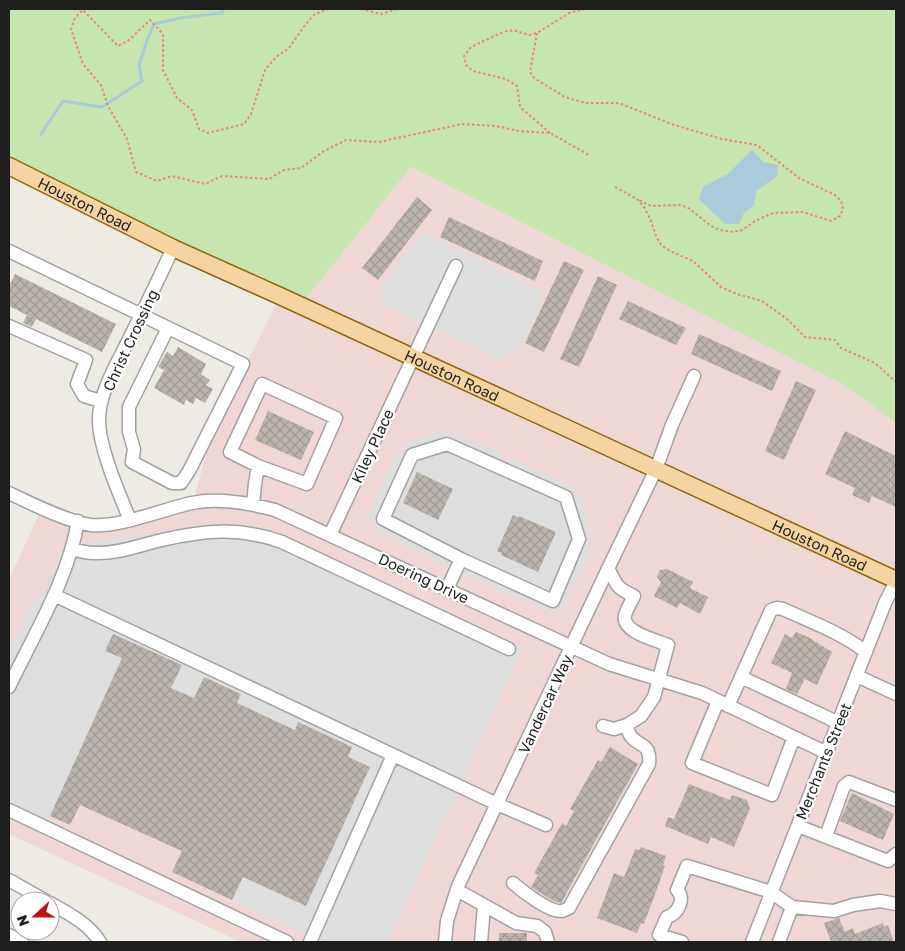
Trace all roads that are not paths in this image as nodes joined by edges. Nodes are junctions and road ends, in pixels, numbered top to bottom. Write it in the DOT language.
graph roads {
  1 [pos="9,166"];
  2 [pos="173,248"];
  3 [pos="9,251"];
  4 [pos="456,266"];
  5 [pos="141,314"];
  6 [pos="9,326"];
  7 [pos="168,328"];
  8 [pos="413,357"];
  9 [pos="694,376"];
  10 [pos="102,400"];
  11 [pos="132,462"];
  12 [pos="258,466"];
  13 [pos="111,469"];
  14 [pos="656,469"];
  15 [pos="9,492"];
  16 [pos="253,504"];
  17 [pos="130,520"];
  18 [pos="78,521"];
  19 [pos="330,535"];
  20 [pos="72,549"];
  21 [pos="461,559"];
  22 [pos="608,568"];
  23 [pos="896,581"];
  24 [pos="447,589"];
  25 [pos="622,591"];
  26 [pos="596,594"];
  27 [pos="54,595"];
  28 [pos="572,646"];
  29 [pos="509,649"];
  30 [pos="866,652"];
  31 [pos="856,676"];
  32 [pos="741,677"];
  33 [pos="658,679"];
  34 [pos="9,687"];
  35 [pos="896,694"];
  36 [pos="723,704"];
  37 [pos="839,723"];
  38 [pos="627,725"];
  39 [pos="603,726"];
  40 [pos="794,738"];
  41 [pos="827,753"];
  42 [pos="393,755"];
  43 [pos="896,800"];
  44 [pos="497,804"];
  45 [pos="9,810"];
  46 [pos="546,825"];
  47 [pos="798,826"];
  48 [pos="826,836"];
  49 [pos="892,858"];
  50 [pos="9,880"];
  51 [pos="514,882"];
  52 [pos="456,890"];
  53 [pos="28,891"];
  54 [pos="771,892"];
  55 [pos="896,904"];
  56 [pos="484,906"];
  57 [pos="792,907"];
  58 [pos="60,908"];
  59 [pos="9,935"];
  60 [pos="22,942"];
  61 [pos="100,942"];
  62 [pos="287,942"];
  63 [pos="310,942"];
  64 [pos="445,942"];
  65 [pos="481,942"];
  66 [pos="548,942"];
  67 [pos="682,942"];
  68 [pos="752,942"];
  69 [pos="779,942"];
  1 -- 2 [label="main road, Houston Road"];
  2 -- 5 [label="street, Christ Crossing"];
  2 -- 8 [label="main road, Houston Road"];
  3 -- 5 [label="street"];
  4 -- 8 [label="street, Kiley Place"];
  5 -- 7 [label="street"];
  5 -- 10 [label="street, Christ Crossing"];
  6 -- 10 [label="street"];
  7 -- 11 [label="street"];
  7 -- 11 [label="street"];
  8 -- 14 [label="main road, Houston Road"];
  8 -- 19 [label="street, Kiley Place"];
  9 -- 14 [label="street, Vandercar Way"];
  10 -- 13 [label="street, Christ Crossing"];
  11 -- 13 [label="street"];
  12 -- 12 [label="street"];
  12 -- 16 [label="street"];
  13 -- 17 [label="street, Christ Crossing"];
  14 -- 22 [label="street, Vandercar Way"];
  14 -- 23 [label="main road, Houston Road"];
  15 -- 18 [label="street, Doering Drive"];
  16 -- 17 [label="street, Doering Drive"];
  16 -- 19 [label="street, Doering Drive"];
  17 -- 18 [label="street, Doering Drive"];
  18 -- 20 [label="street"];
  19 -- 24 [label="street, Doering Drive"];
  20 -- 27 [label="street"];
  20 -- 29 [label="street"];
  21 -- 21 [label="street"];
  21 -- 24 [label="street"];
  22 -- 25 [label="street"];
  22 -- 26 [label="street, Vandercar Way"];
  23 -- 30 [label="street, Merchants Street"];
  24 -- 28 [label="street, Doering Drive"];
  25 -- 26 [label="street"];
  25 -- 33 [label="street"];
  26 -- 28 [label="street, Vandercar Way"];
  27 -- 34 [label="street"];
  27 -- 42 [label="street"];
  28 -- 33 [label="street, Doering Drive"];
  28 -- 44 [label="street, Vandercar Way"];
  30 -- 31 [label="street, Merchants Street"];
  30 -- 32 [label="street"];
  31 -- 35 [label="street"];
  31 -- 37 [label="street, Merchants Street"];
  32 -- 36 [label="street"];
  32 -- 37 [label="street"];
  33 -- 36 [label="street, Doering Drive"];
  33 -- 38 [label="street"];
  36 -- 40 [label="street, Doering Drive"];
  36 -- 40 [label="street"];
  37 -- 41 [label="street, Merchants Street"];
  38 -- 39 [label="street"];
  38 -- 51 [label="street"];
  40 -- 41 [label="street, Doering Drive"];
  41 -- 47 [label="street, Merchants Street"];
  42 -- 44 [label="street"];
  42 -- 63 [label="street"];
  43 -- 48 [label="street"];
  44 -- 46 [label="street"];
  44 -- 52 [label="street, Vandercar Way"];
  45 -- 62 [label="street"];
  47 -- 48 [label="street"];
  47 -- 54 [label="street, Merchants Street"];
  48 -- 49 [label="street"];
  50 -- 53 [label="street"];
  52 -- 56 [label="street"];
  52 -- 64 [label="street, Vandercar Way"];
  54 -- 57 [label="street"];
  54 -- 67 [label="street"];
  54 -- 68 [label="street, Merchants Street"];
  55 -- 57 [label="street"];
  56 -- 65 [label="street"];
  56 -- 66 [label="street"];
  57 -- 69 [label="street"];
  58 -- 61 [label="street"];
  59 -- 60 [label="street"];
}
